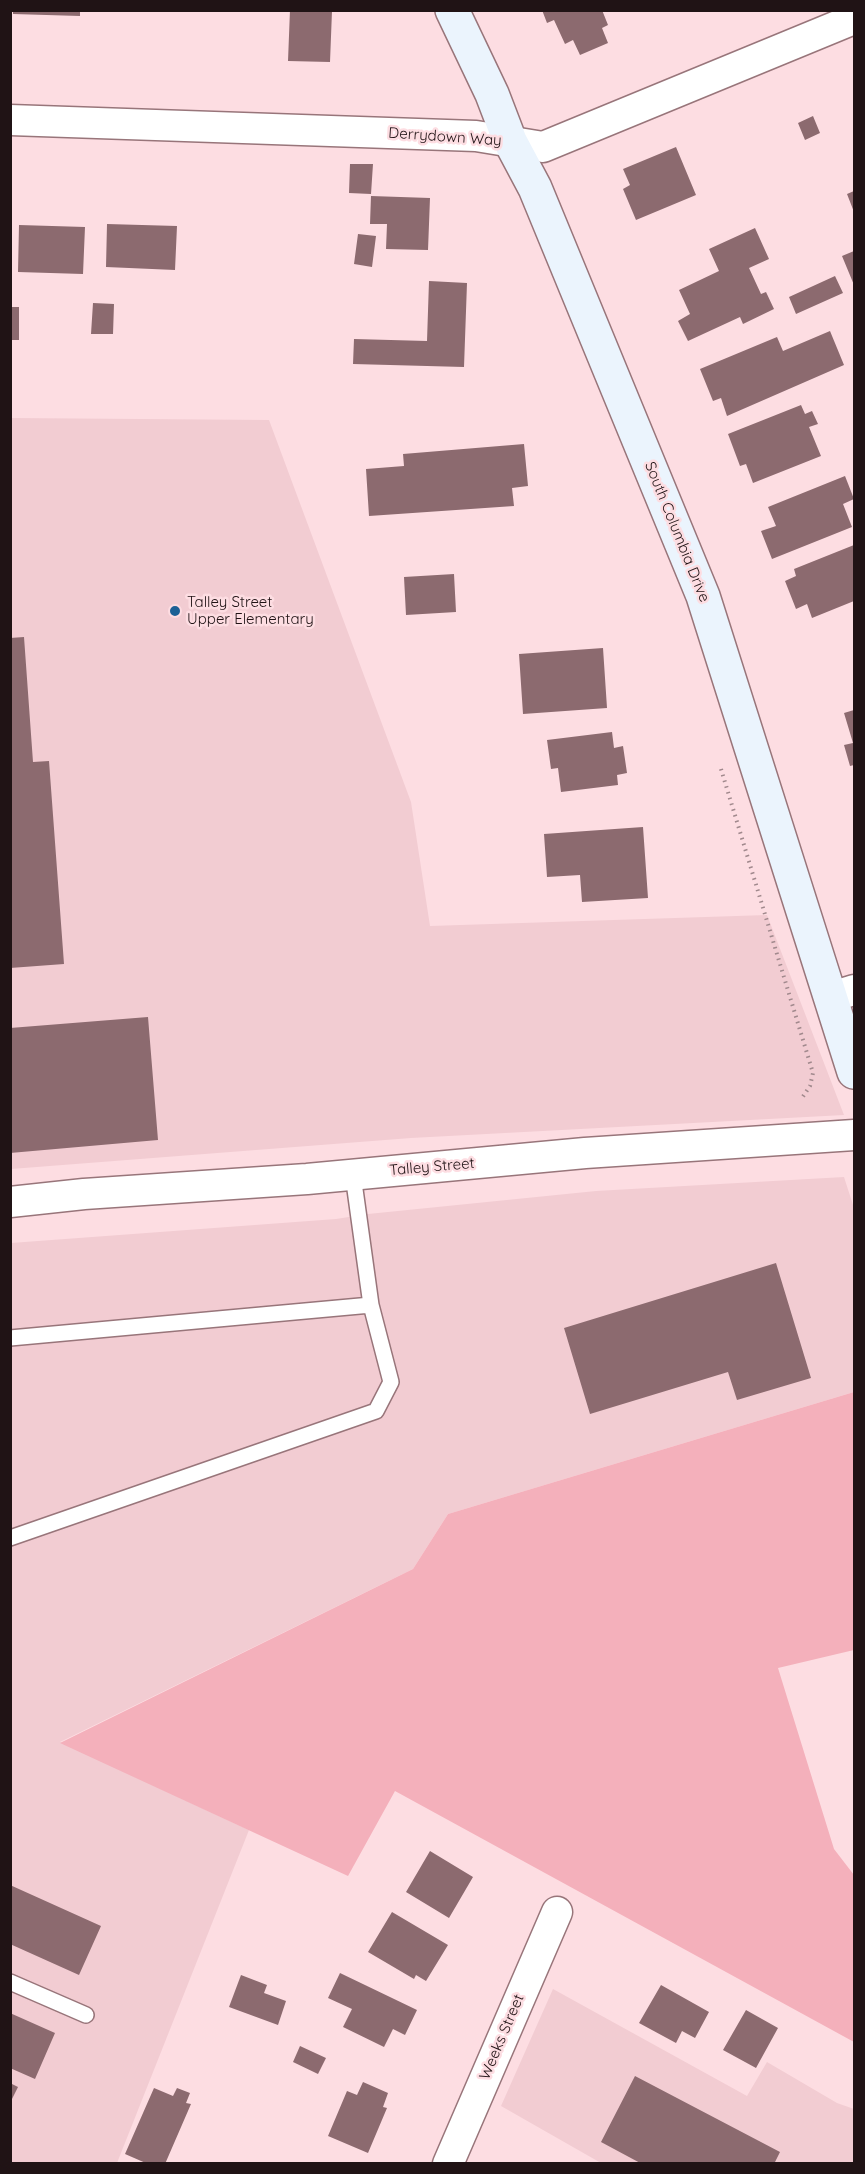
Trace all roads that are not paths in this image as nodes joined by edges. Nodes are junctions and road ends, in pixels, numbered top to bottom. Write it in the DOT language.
graph roads {
  1 [pos="452,10"];
  2 [pos="855,19"];
  3 [pos="10,120"];
  4 [pos="510,141"];
  5 [pos="843,994"];
  6 [pos="855,1072"];
  7 [pos="855,1135"];
  8 [pos="354,1175"];
  9 [pos="10,1202"];
  10 [pos="371,1305"];
  11 [pos="10,1338"];
  12 [pos="10,1538"];
  13 [pos="557,1912"];
  14 [pos="10,1982"];
  15 [pos="86,2015"];
  16 [pos="448,2163"];
  1 -- 4 [label="main road, South Columbia Drive"];
  2 -- 4 [label="street, Derrydown Way"];
  3 -- 4 [label="street, Derrydown Way"];
  4 -- 5 [label="main road, South Columbia Drive"];
  5 -- 6 [label="main road, South Columbia Drive"];
  7 -- 8 [label="street, Talley Street"];
  8 -- 9 [label="street, Talley Street"];
  8 -- 10 [label="lane"];
  10 -- 11 [label="lane"];
  10 -- 12 [label="lane"];
  13 -- 16 [label="street, Weeks Street"];
  14 -- 15 [label="lane"];
}
